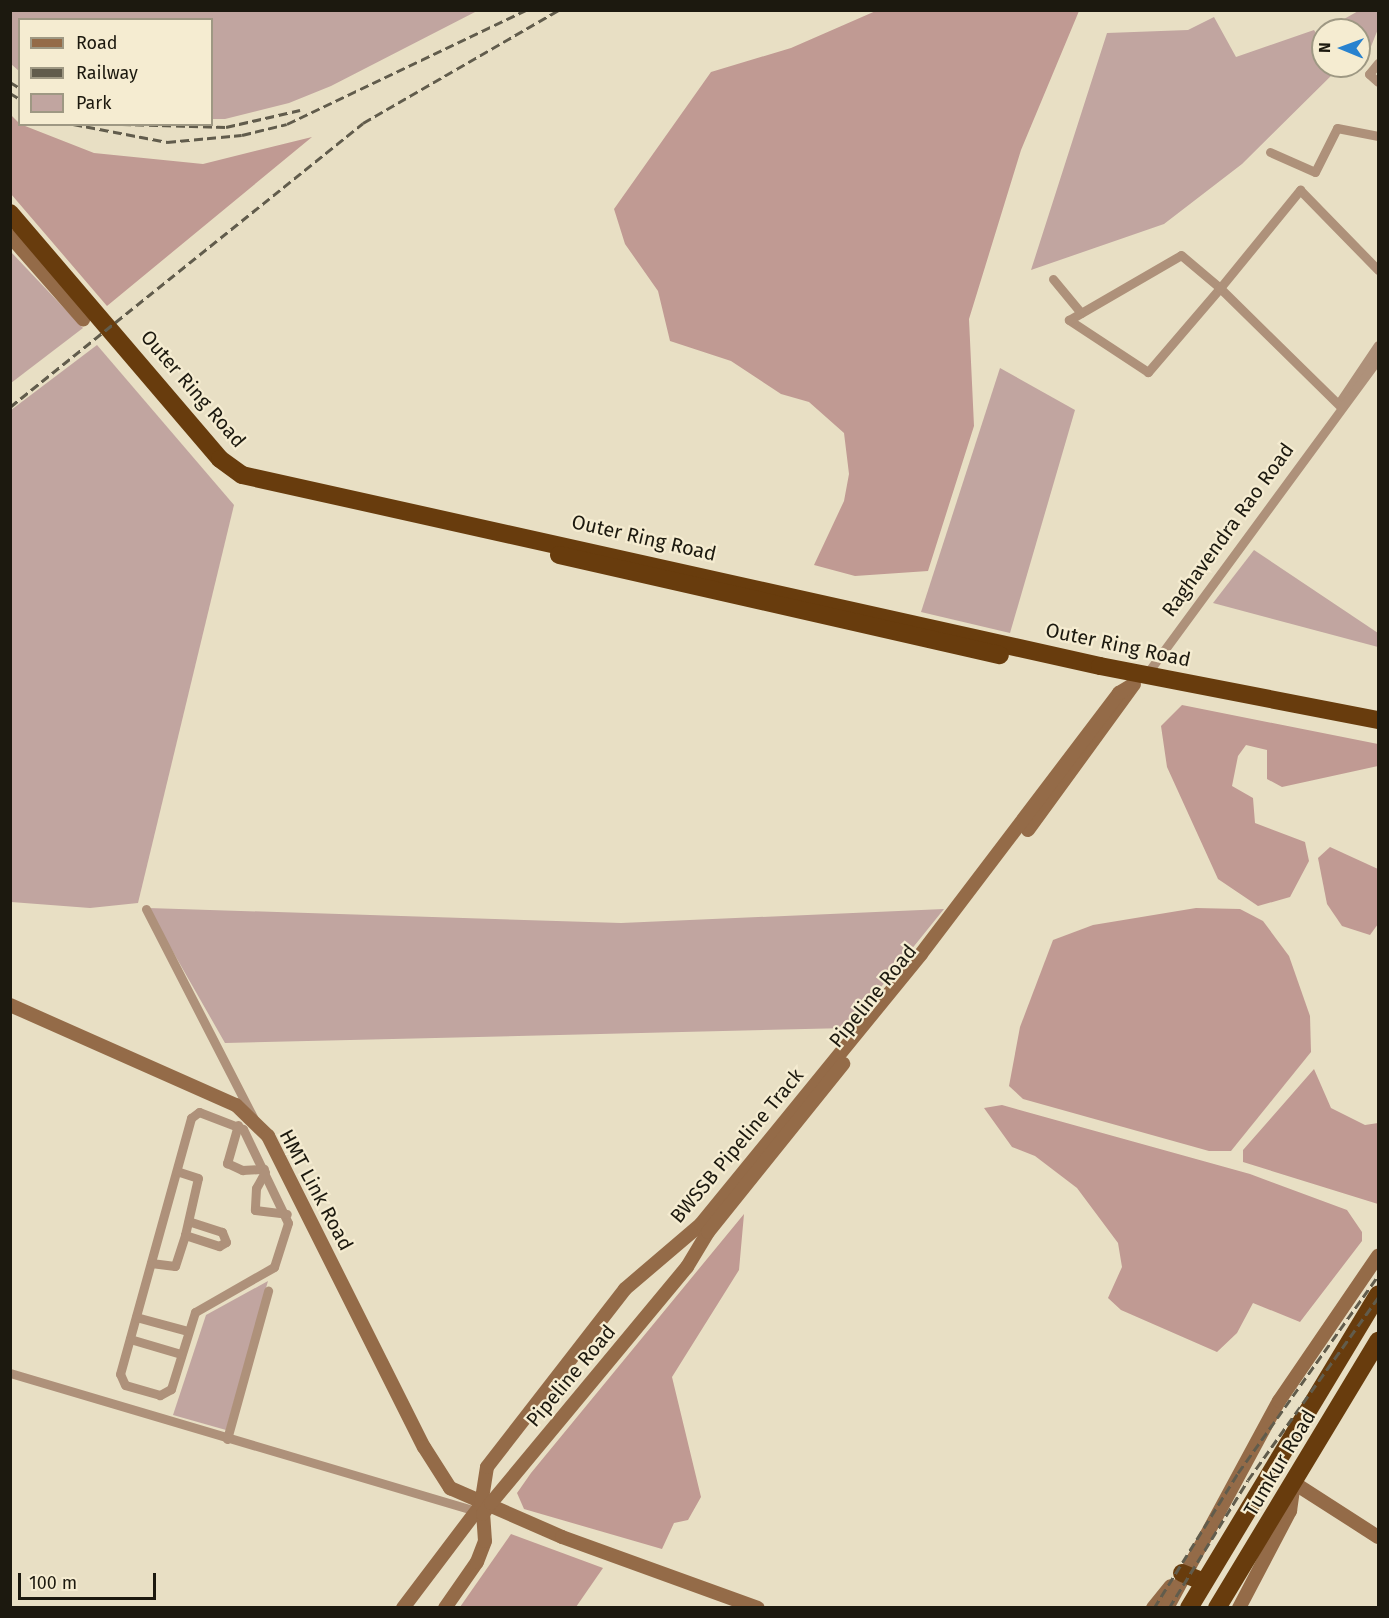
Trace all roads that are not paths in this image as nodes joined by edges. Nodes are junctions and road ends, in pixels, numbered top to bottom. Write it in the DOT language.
graph roads {
  1 [pos="1378,63"];
  2 [pos="1378,82"];
  3 [pos="1378,136"];
  4 [pos="1270,152"];
  5 [pos="10,213"];
  6 [pos="10,226"];
  7 [pos="10,236"];
  8 [pos="1378,270"];
  9 [pos="1053,279"];
  10 [pos="1220,288"];
  11 [pos="1081,313"];
  12 [pos="83,319"];
  13 [pos="1378,345"];
  14 [pos="1378,359"];
  15 [pos="165,398"];
  16 [pos="1340,406"];
  17 [pos="1140,679"];
  18 [pos="1378,720"];
  19 [pos="1104,721"];
  20 [pos="1378,730"];
  21 [pos="146,909"];
  22 [pos="921,954"];
  23 [pos="10,1005"];
  24 [pos="238,1125"];
  25 [pos="257,1126"];
  26 [pos="265,1170"];
  27 [pos="177,1171"];
  28 [pos="290,1179"];
  29 [pos="273,1188"];
  30 [pos="297,1193"];
  31 [pos="281,1202"];
  32 [pos="287,1214"];
  33 [pos="189,1221"];
  34 [pos="185,1235"];
  35 [pos="1378,1256"];
  36 [pos="151,1263"];
  37 [pos="268,1291"];
  38 [pos="1378,1295"];
  39 [pos="136,1317"];
  40 [pos="188,1331"];
  41 [pos="130,1339"];
  42 [pos="1378,1341"];
  43 [pos="181,1354"];
  44 [pos="10,1373"];
  45 [pos="227,1439"];
  46 [pos="1296,1480"];
  47 [pos="482,1509"];
  48 [pos="1378,1527"];
  49 [pos="1378,1537"];
  50 [pos="1182,1573"];
  51 [pos="1204,1582"];
  52 [pos="403,1608"];
  53 [pos="445,1608"];
  54 [pos="758,1608"];
  55 [pos="1153,1608"];
  56 [pos="1167,1608"];
  57 [pos="1189,1608"];
  58 [pos="1217,1608"];
  59 [pos="1239,1608"];
  1 -- 2 [label="street"];
  3 -- 4 [label="street"];
  5 -- 15 [label="highway, Outer Ring Road"];
  6 -- 15 [label="highway, Outer Ring Road"];
  7 -- 12 [label="main road"];
  8 -- 10 [label="street"];
  9 -- 11 [label="street"];
  10 -- 11 [label="street"];
  10 -- 11 [label="street"];
  10 -- 16 [label="street"];
  13 -- 16 [label="street, Raghavendra Rao Road"];
  14 -- 16 [label="street, Raghavendra Rao Road"];
  15 -- 17 [label="highway, Outer Ring Road"];
  16 -- 17 [label="street, Raghavendra Rao Road"];
  17 -- 18 [label="highway, Outer Ring Road"];
  17 -- 19 [label="main road, Pipeline Road"];
  17 -- 20 [label="highway, Outer Ring Road"];
  19 -- 22 [label="main road, Pipeline Road"];
  19 -- 47 [label="main road, Pipeline Road"];
  21 -- 25 [label="street"];
  22 -- 47 [label="main road, BWSSB Pipeline Track"];
  23 -- 25 [label="main road, HMT Link Road"];
  24 -- 26 [label="street"];
  24 -- 26 [label="street"];
  24 -- 27 [label="street"];
  25 -- 28 [label="main road, HMT Link Road"];
  26 -- 29 [label="street"];
  26 -- 32 [label="street"];
  27 -- 33 [label="street"];
  27 -- 36 [label="street"];
  28 -- 29 [label="street"];
  28 -- 30 [label="main road, HMT Link Road"];
  29 -- 31 [label="street"];
  30 -- 31 [label="street"];
  30 -- 47 [label="main road, HMT Link Road"];
  31 -- 32 [label="street"];
  32 -- 40 [label="street"];
  33 -- 34 [label="street"];
  33 -- 34 [label="street"];
  34 -- 36 [label="street"];
  35 -- 50 [label="main road"];
  36 -- 39 [label="street"];
  37 -- 45 [label="street"];
  38 -- 51 [label="highway"];
  39 -- 40 [label="street"];
  39 -- 41 [label="street"];
  40 -- 43 [label="street"];
  41 -- 43 [label="street"];
  41 -- 43 [label="street"];
  42 -- 46 [label="highway, Tumkur Road"];
  44 -- 45 [label="street"];
  45 -- 47 [label="street"];
  46 -- 48 [label="main road"];
  46 -- 49 [label="main road"];
  46 -- 58 [label="highway, Tumkur Road"];
  46 -- 59 [label="main road"];
  47 -- 52 [label="main road, Pipeline Road"];
  47 -- 53 [label="main road"];
  47 -- 54 [label="main road, HMT Link Road"];
  50 -- 51 [label="highway"];
  50 -- 55 [label="main road"];
  50 -- 56 [label="main road"];
  51 -- 57 [label="highway"];
}
